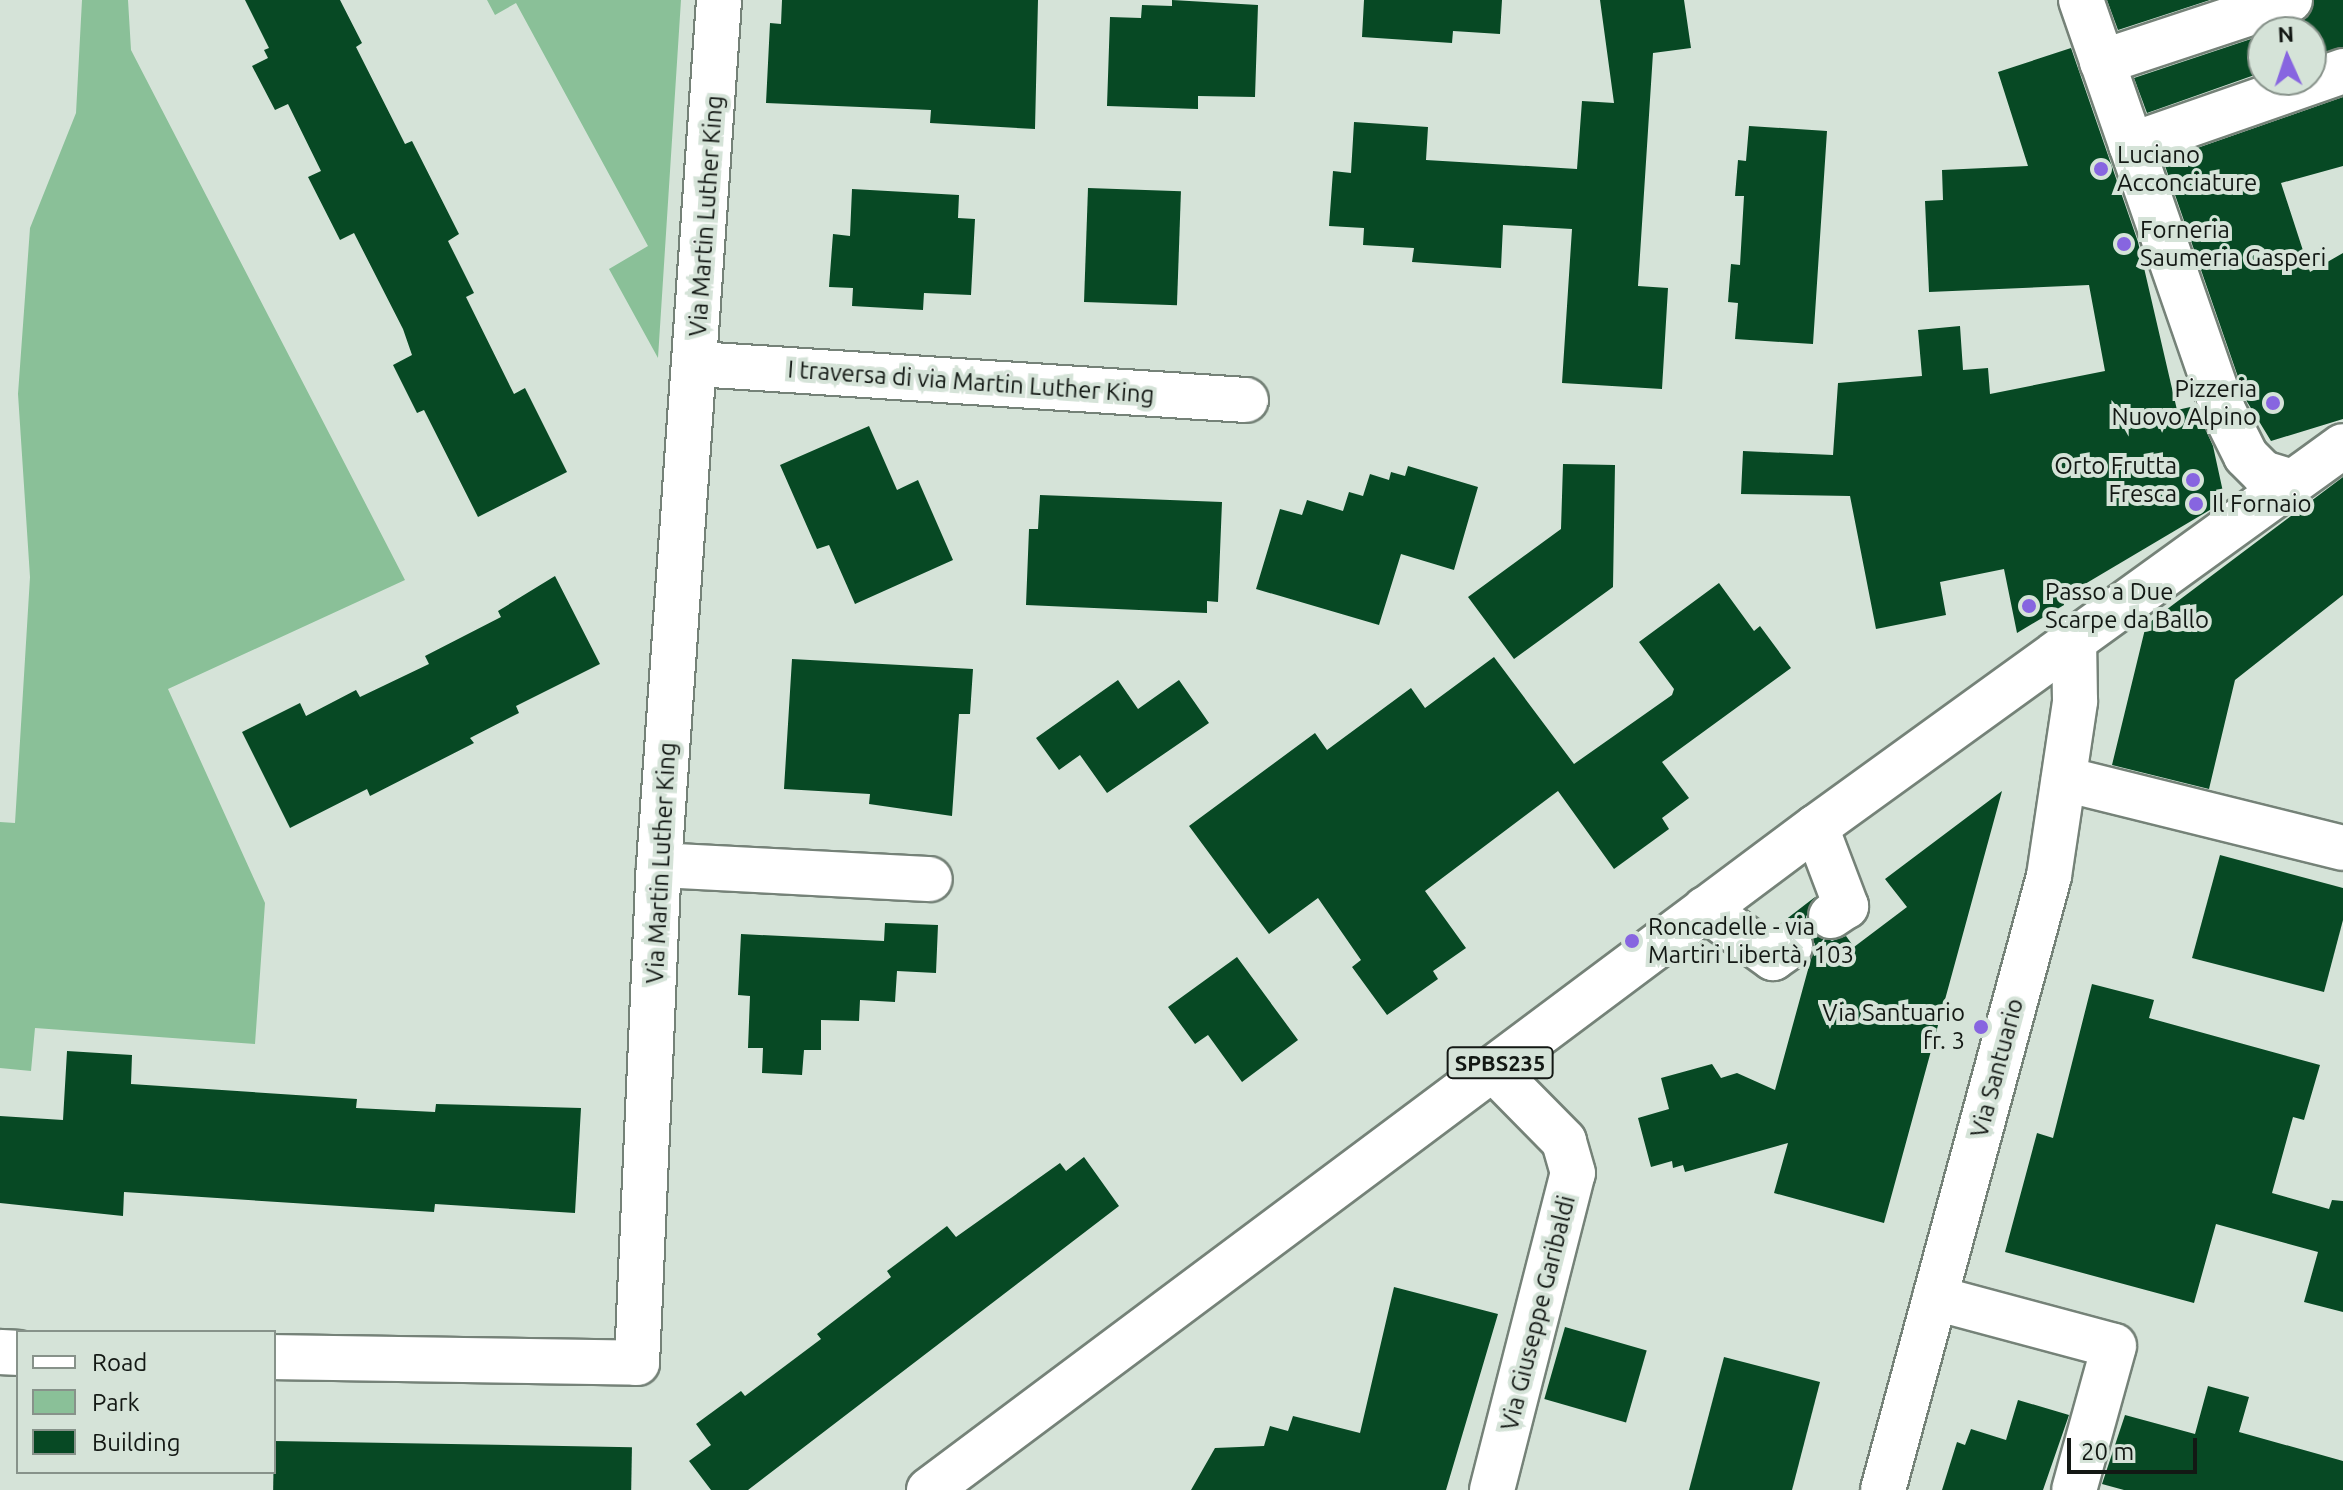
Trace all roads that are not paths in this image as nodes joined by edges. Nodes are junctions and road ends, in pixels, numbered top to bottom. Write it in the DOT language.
graph roads {
  1 [pos="719,0"];
  2 [pos="2081,0"];
  3 [pos="2290,0"];
  4 [pos="2102,62"];
  5 [pos="2343,71"];
  6 [pos="2131,145"];
  7 [pos="697,364"];
  8 [pos="1246,400"];
  9 [pos="2343,446"];
  10 [pos="2292,482"];
  11 [pos="2074,639"];
  12 [pos="2064,779"];
  13 [pos="1816,827"];
  14 [pos="2343,848"];
  15 [pos="659,865"];
  16 [pos="930,879"];
  17 [pos="1705,909"];
  18 [pos="1831,916"];
  19 [pos="1790,946"];
  20 [pos="1493,1069"];
  21 [pos="1935,1298"];
  22 [pos="276,1357"];
  23 [pos="929,1490"];
  24 [pos="1492,1490"];
  25 [pos="1883,1490"];
  26 [pos="2074,1490"];
  1 -- 7 [label="street, Via Martin Luther King"];
  2 -- 4 [label="street"];
  3 -- 4 [label="street"];
  4 -- 6 [label="street"];
  5 -- 6 [label="street"];
  6 -- 10 [label="street"];
  7 -- 8 [label="street, I traversa di via Martin Luther King"];
  7 -- 15 [label="street, Via Martin Luther King"];
  9 -- 10 [label="street, SPBS235"];
  10 -- 11 [label="street, SPBS235"];
  11 -- 12 [label="street, Via Santuario"];
  11 -- 13 [label="street, SPBS235"];
  12 -- 14 [label="street"];
  12 -- 21 [label="street, Via Santuario"];
  13 -- 17 [label="street, SPBS235"];
  13 -- 18 [label="street"];
  15 -- 16 [label="street"];
  15 -- 22 [label="street, Via Martin Luther King"];
  17 -- 19 [label="street"];
  17 -- 20 [label="street, SPBS235"];
  20 -- 23 [label="street, SPBS235"];
  20 -- 24 [label="street, Via Giuseppe Garibaldi"];
  21 -- 25 [label="street, Via Santuario"];
  21 -- 26 [label="street"];
}
